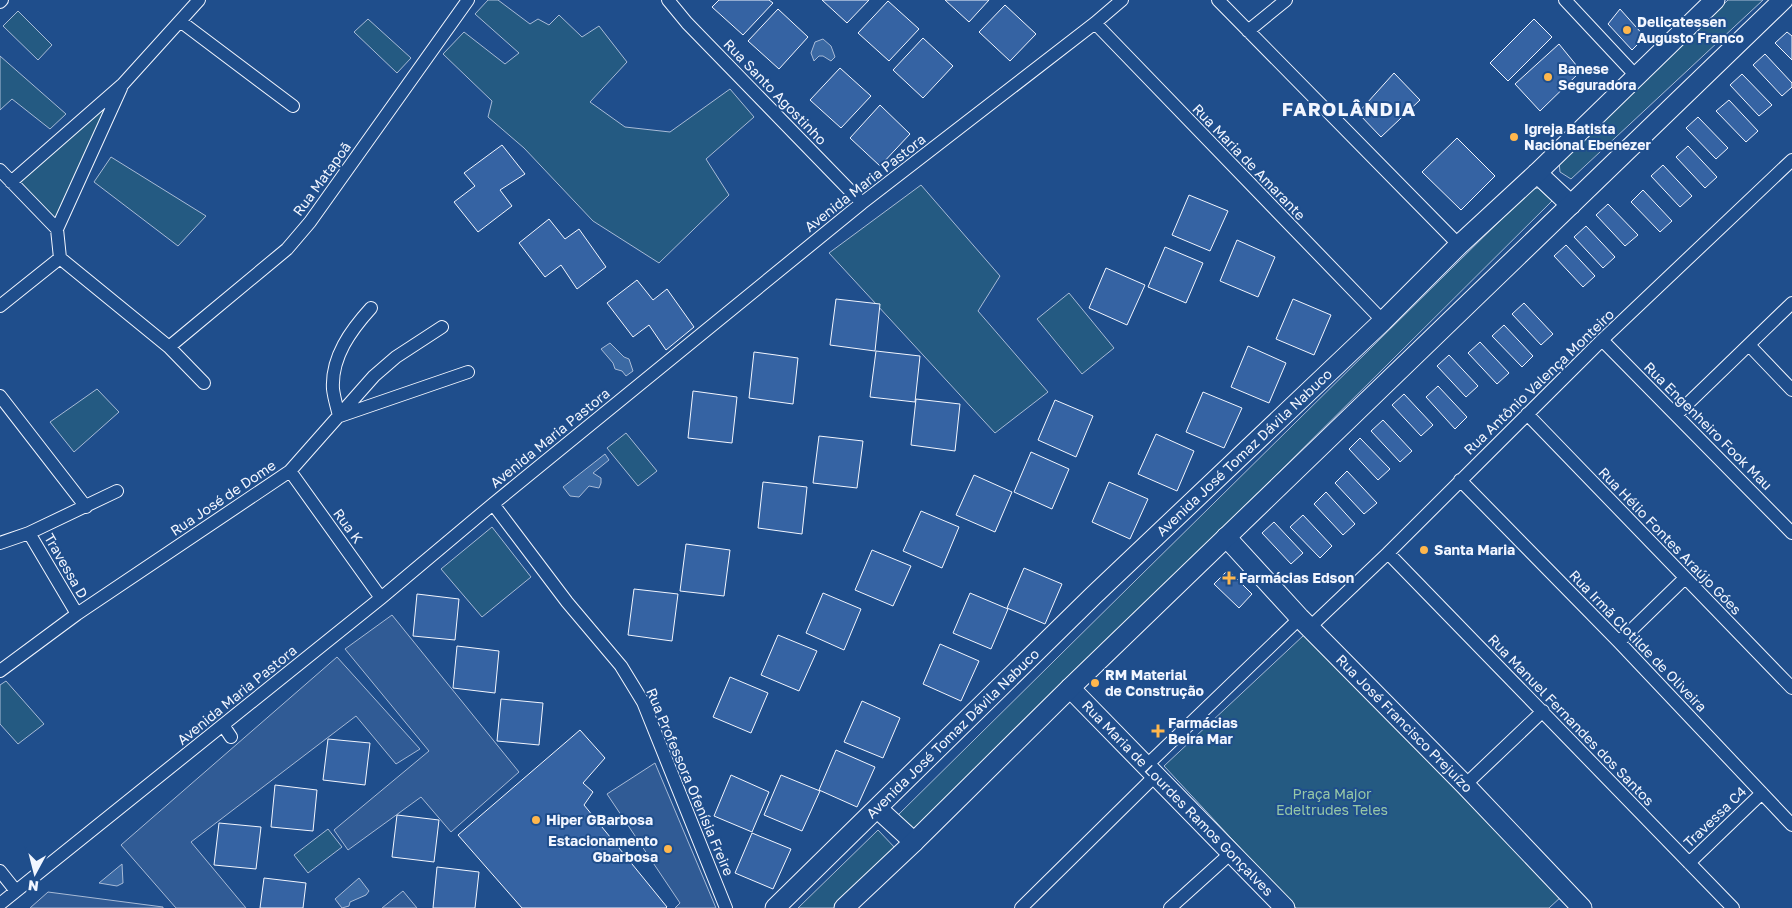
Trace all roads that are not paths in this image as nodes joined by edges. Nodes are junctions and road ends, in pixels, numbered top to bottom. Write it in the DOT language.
graph roads {
  1 [pos="199,0"];
  2 [pos="468,0"];
  3 [pos="668,0"];
  4 [pos="1122,0"];
  5 [pos="1218,0"];
  6 [pos="1286,0"];
  7 [pos="1565,0"];
  8 [pos="1715,0"];
  9 [pos="1783,0"];
  10 [pos="180,20"];
  11 [pos="1095,23"];
  12 [pos="1248,31"];
  13 [pos="1637,76"];
  14 [pos="123,84"];
  15 [pos="293,106"];
  16 [pos="1792,160"];
  17 [pos="0,170"];
  18 [pos="1537,173"];
  19 [pos="11,182"];
  20 [pos="862,203"];
  21 [pos="1571,205"];
  22 [pos="58,229"];
  23 [pos="1459,245"];
  24 [pos="60,258"];
  25 [pos="1792,303"];
  26 [pos="0,306"];
  27 [pos="370,308"];
  28 [pos="1383,321"];
  29 [pos="442,327"];
  30 [pos="1602,340"];
  31 [pos="1749,345"];
  32 [pos="169,347"];
  33 [pos="468,372"];
  34 [pos="204,383"];
  35 [pos="1792,390"];
  36 [pos="0,396"];
  37 [pos="1527,414"];
  38 [pos="1676,415"];
  39 [pos="339,416"];
  40 [pos="290,471"];
  41 [pos="1460,480"];
  42 [pos="117,491"];
  43 [pos="493,504"];
  44 [pos="86,507"];
  45 [pos="30,533"];
  46 [pos="1792,533"];
  47 [pos="1226,537"];
  48 [pos="0,543"];
  49 [pos="1388,553"];
  50 [pos="1685,578"];
  51 [pos="381,598"];
  52 [pos="77,614"];
  53 [pos="1305,623"];
  54 [pos="1619,642"];
  55 [pos="0,671"];
  56 [pos="1070,688"];
  57 [pos="1792,688"];
  58 [pos="1543,712"];
  59 [pos="223,725"];
  60 [pos="231,736"];
  61 [pos="1150,771"];
  62 [pos="1466,785"];
  63 [pos="1762,793"];
  64 [pos="878,809"];
  65 [pos="1792,825"];
  66 [pos="914,842"];
  67 [pos="1231,853"];
  68 [pos="1689,863"];
  69 [pos="0,871"];
  70 [pos="16,891"];
  71 [pos="0,904"];
  72 [pos="726,908"];
  73 [pos="776,908"];
  74 [pos="844,908"];
  75 [pos="1021,908"];
  76 [pos="1170,908"];
  77 [pos="1285,908"];
  78 [pos="1582,908"];
  79 [pos="1733,908"];
  1 -- 10 [label="street"];
  2 -- 32 [label="street, Rua Matapoã"];
  3 -- 20 [label="street, Rua Santo Agostinho"];
  4 -- 11 [label="street, Avenida Maria Pastora"];
  5 -- 12 [label="street"];
  6 -- 12 [label="street"];
  7 -- 13 [label="street"];
  8 -- 13 [label="main road, Avenida José Tomaz Dávila Nabuco"];
  9 -- 21 [label="main road"];
  10 -- 14 [label="street"];
  10 -- 15 [label="street"];
  11 -- 20 [label="street, Avenida Maria Pastora"];
  11 -- 28 [label="street, Rua Maria de Amarante"];
  12 -- 23 [label="street"];
  13 -- 18 [label="main road, Avenida José Tomaz Dávila Nabuco"];
  14 -- 19 [label="street"];
  14 -- 22 [label="street"];
  16 -- 30 [label="street, Rua Antônio Valença Monteiro"];
  17 -- 19 [label="street"];
  18 -- 21 [label="main road"];
  18 -- 23 [label="main road, Avenida José Tomaz Dávila Nabuco"];
  19 -- 22 [label="street"];
  20 -- 43 [label="street, Avenida Maria Pastora"];
  21 -- 47 [label="main road"];
  22 -- 24 [label="street"];
  23 -- 28 [label="main road, Avenida José Tomaz Dávila Nabuco"];
  24 -- 26 [label="street"];
  24 -- 32 [label="street"];
  25 -- 31 [label="street"];
  27 -- 39 [label="street"];
  28 -- 64 [label="main road, Avenida José Tomaz Dávila Nabuco"];
  29 -- 39 [label="street, Rua José de Dome"];
  30 -- 37 [label="street, Rua Antônio Valença Monteiro"];
  30 -- 38 [label="street, Rua Engenheiro Fook Mau"];
  31 -- 35 [label="street"];
  31 -- 38 [label="street"];
  32 -- 34 [label="street"];
  33 -- 39 [label="street"];
  36 -- 44 [label="street"];
  37 -- 41 [label="street, Rua Antônio Valença Monteiro"];
  37 -- 50 [label="street, Rua Hélio Fontes Araújo Góes"];
  38 -- 46 [label="street, Rua Engenheiro Fook Mau"];
  39 -- 40 [label="street, Rua José de Dome"];
  40 -- 51 [label="street, Rua K"];
  40 -- 52 [label="street, Rua José de Dome"];
  41 -- 49 [label="street, Rua Antônio Valença Monteiro"];
  41 -- 54 [label="street, Rua Irmã Clotilde de Oliveira"];
  42 -- 44 [label="street"];
  43 -- 51 [label="street, Avenida Maria Pastora"];
  43 -- 72 [label="street, Rua Professora Ofenísia Freire"];
  44 -- 45 [label="street"];
  45 -- 48 [label="street"];
  45 -- 52 [label="street, Travessa D"];
  47 -- 53 [label="main road, Rua José Francisco Prejuízo"];
  47 -- 56 [label="main road"];
  49 -- 53 [label="street, Rua Antônio Valença Monteiro"];
  49 -- 58 [label="street, Rua Manuel Fernandes dos Santos"];
  50 -- 54 [label="street"];
  50 -- 57 [label="street, Rua Hélio Fontes Araújo Góes"];
  51 -- 59 [label="street, Avenida Maria Pastora"];
  52 -- 55 [label="street, Rua José de Dome"];
  53 -- 61 [label="street, Rua Antônio Valença Monteiro"];
  53 -- 62 [label="main road, Rua José Francisco Prejuízo"];
  54 -- 63 [label="street, Rua Irmã Clotilde de Oliveira"];
  56 -- 61 [label="main road, Rua Maria de Lourdes Ramos Gonçalves"];
  56 -- 66 [label="main road"];
  58 -- 62 [label="street"];
  58 -- 68 [label="street, Rua Manuel Fernandes dos Santos"];
  59 -- 60 [label="street"];
  59 -- 70 [label="street, Avenida Maria Pastora"];
  61 -- 67 [label="main road, Rua Maria de Lourdes Ramos Gonçalves"];
  61 -- 75 [label="street, Rua Antônio Valença Monteiro"];
  62 -- 78 [label="main road, Rua José Francisco Prejuízo"];
  63 -- 65 [label="street, Rua Irmã Clotilde de Oliveira"];
  63 -- 68 [label="street, Travessa C4"];
  64 -- 66 [label="main road"];
  64 -- 73 [label="main road, Avenida José Tomaz Dávila Nabuco"];
  66 -- 74 [label="main road"];
  67 -- 76 [label="street"];
  67 -- 77 [label="main road, Rua Maria de Lourdes Ramos Gonçalves"];
  68 -- 79 [label="street, Rua Manuel Fernandes dos Santos"];
  69 -- 70 [label="street"];
  70 -- 71 [label="street, Avenida Maria Pastora"];
}
